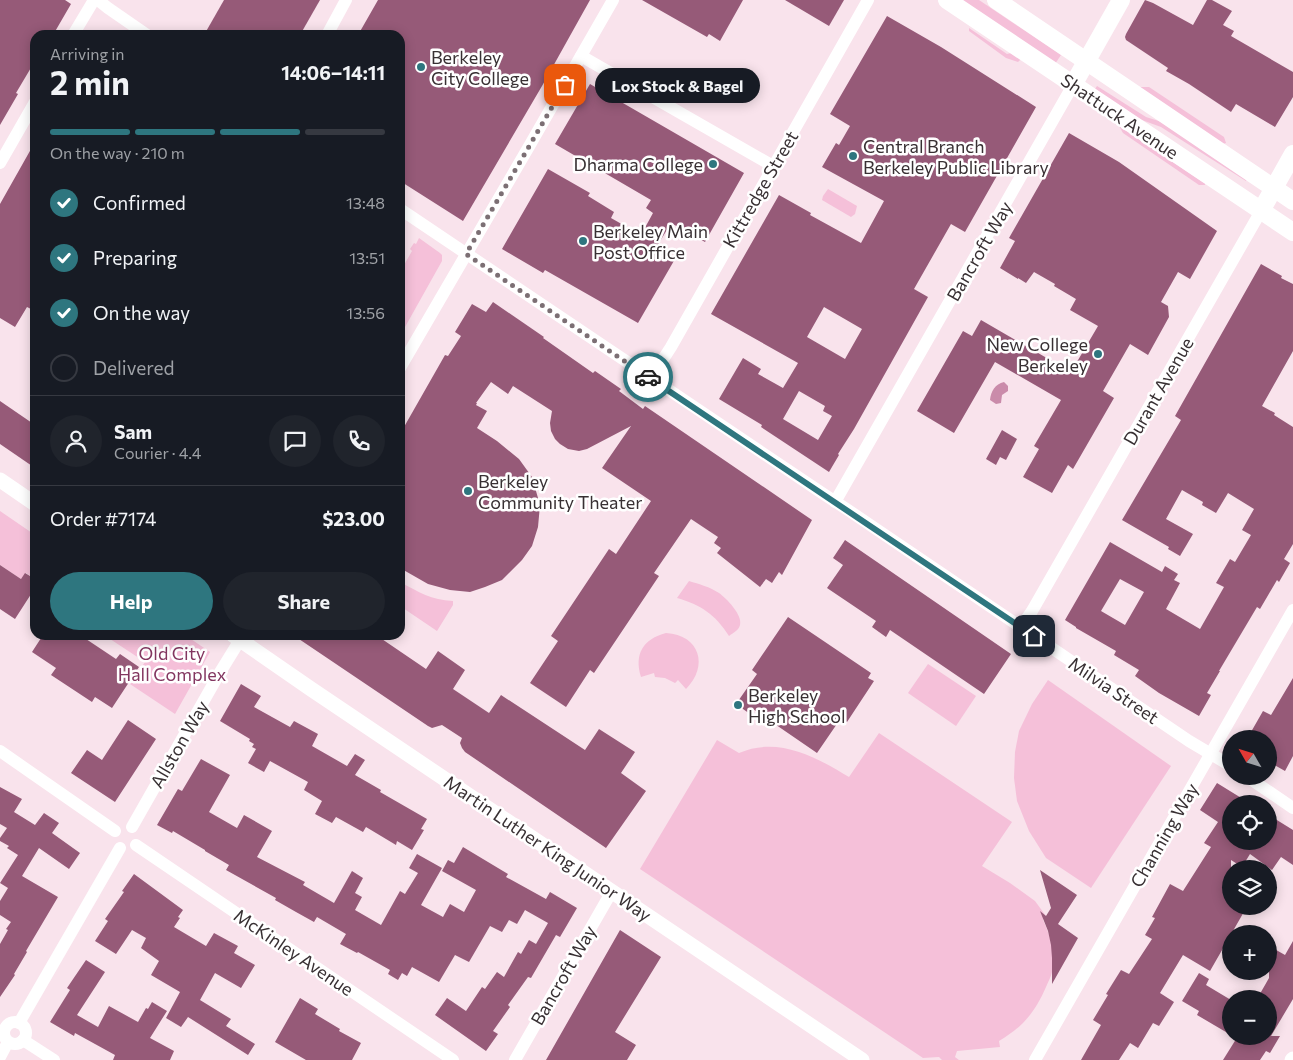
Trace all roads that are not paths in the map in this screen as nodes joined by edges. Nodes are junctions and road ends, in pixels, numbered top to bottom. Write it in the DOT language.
graph roads {
  1 [pos="94,0"];
  2 [pos="98,0"];
  3 [pos="346,0"];
  4 [pos="613,0"];
  5 [pos="868,0"];
  6 [pos="947,0"];
  7 [pos="996,0"];
  8 [pos="1121,0"];
  9 [pos="77,30"];
  10 [pos="140,30"];
  11 [pos="330,30"];
  12 [pos="581,56"];
  13 [pos="1086,62"];
  14 [pos="1073,85"];
  15 [pos="30,111"];
  16 [pos="1293,154"];
  17 [pos="0,163"];
  18 [pos="773,166"];
  19 [pos="1274,188"];
  20 [pos="1293,201"];
  21 [pos="1261,211"];
  22 [pos="405,212"];
  23 [pos="1293,232"];
  24 [pos="466,254"];
  25 [pos="405,359"];
  26 [pos="651,378"];
  27 [pos="0,480"];
  28 [pos="30,501"];
  29 [pos="835,502"];
  30 [pos="1293,610"];
  31 [pos="1021,627"];
  32 [pos="237,640"];
  33 [pos="243,640"];
  34 [pos="0,751"];
  35 [pos="1210,754"];
  36 [pos="1222,761"];
  37 [pos="1259,785"];
  38 [pos="1293,808"];
  39 [pos="132,827"];
  40 [pos="116,831"];
  41 [pos="136,844"];
  42 [pos="120,848"];
  43 [pos="612,891"];
  44 [pos="19,1024"];
  45 [pos="3,1025"];
  46 [pos="23,1040"];
  47 [pos="8,1042"];
  48 [pos="0,1057"];
  49 [pos="54,1060"];
  50 [pos="453,1060"];
  51 [pos="515,1060"];
  52 [pos="862,1060"];
  53 [pos="1035,1060"];
  1 -- 9 [label="street"];
  2 -- 10 [label="street"];
  3 -- 11 [label="street"];
  4 -- 12 [label="street"];
  5 -- 18 [label="street, Kittredge Street"];
  6 -- 14 [label="main road, Shattuck Avenue"];
  7 -- 13 [label="main road, Shattuck Avenue"];
  8 -- 13 [label="main road, Bancroft Way"];
  12 -- 18 [label="street"];
  12 -- 24 [label="street"];
  13 -- 14 [label="main road, Bancroft Way"];
  13 -- 19 [label="main road, Shattuck Avenue"];
  14 -- 21 [label="main road, Shattuck Avenue"];
  14 -- 29 [label="street, Bancroft Way"];
  15 -- 17 [label="street"];
  16 -- 19 [label="main road, Durant Avenue"];
  18 -- 26 [label="street, Kittredge Street"];
  19 -- 20 [label="main road, Shattuck Avenue"];
  19 -- 21 [label="main road, Durant Avenue"];
  21 -- 23 [label="main road, Shattuck Avenue"];
  21 -- 31 [label="street, Durant Avenue"];
  22 -- 24 [label="street, Milvia Street"];
  24 -- 25 [label="street"];
  24 -- 26 [label="street, Milvia Street"];
  26 -- 29 [label="street, Milvia Street"];
  27 -- 28 [label="street"];
  29 -- 31 [label="street, Milvia Street"];
  30 -- 35 [label="street, Channing Way"];
  31 -- 35 [label="street, Milvia Street"];
  32 -- 39 [label="street, Allston Way"];
  33 -- 43 [label="street, Martin Luther King Junior Way"];
  34 -- 40 [label="street"];
  35 -- 36 [label="street, Milvia Street"];
  35 -- 53 [label="street, Channing Way"];
  37 -- 38 [label="street"];
  39 -- 40 [label="street"];
  39 -- 41 [label="street"];
  40 -- 42 [label="street"];
  41 -- 42 [label="street"];
  41 -- 50 [label="street, McKinley Avenue"];
  42 -- 44 [label="street"];
  43 -- 51 [label="street, Bancroft Way"];
  43 -- 52 [label="street, Martin Luther King Junior Way"];
  44 -- 45 [label="street"];
  44 -- 46 [label="street"];
  45 -- 47 [label="street"];
  46 -- 47 [label="street"];
  46 -- 49 [label="street"];
  47 -- 48 [label="street"];
}
